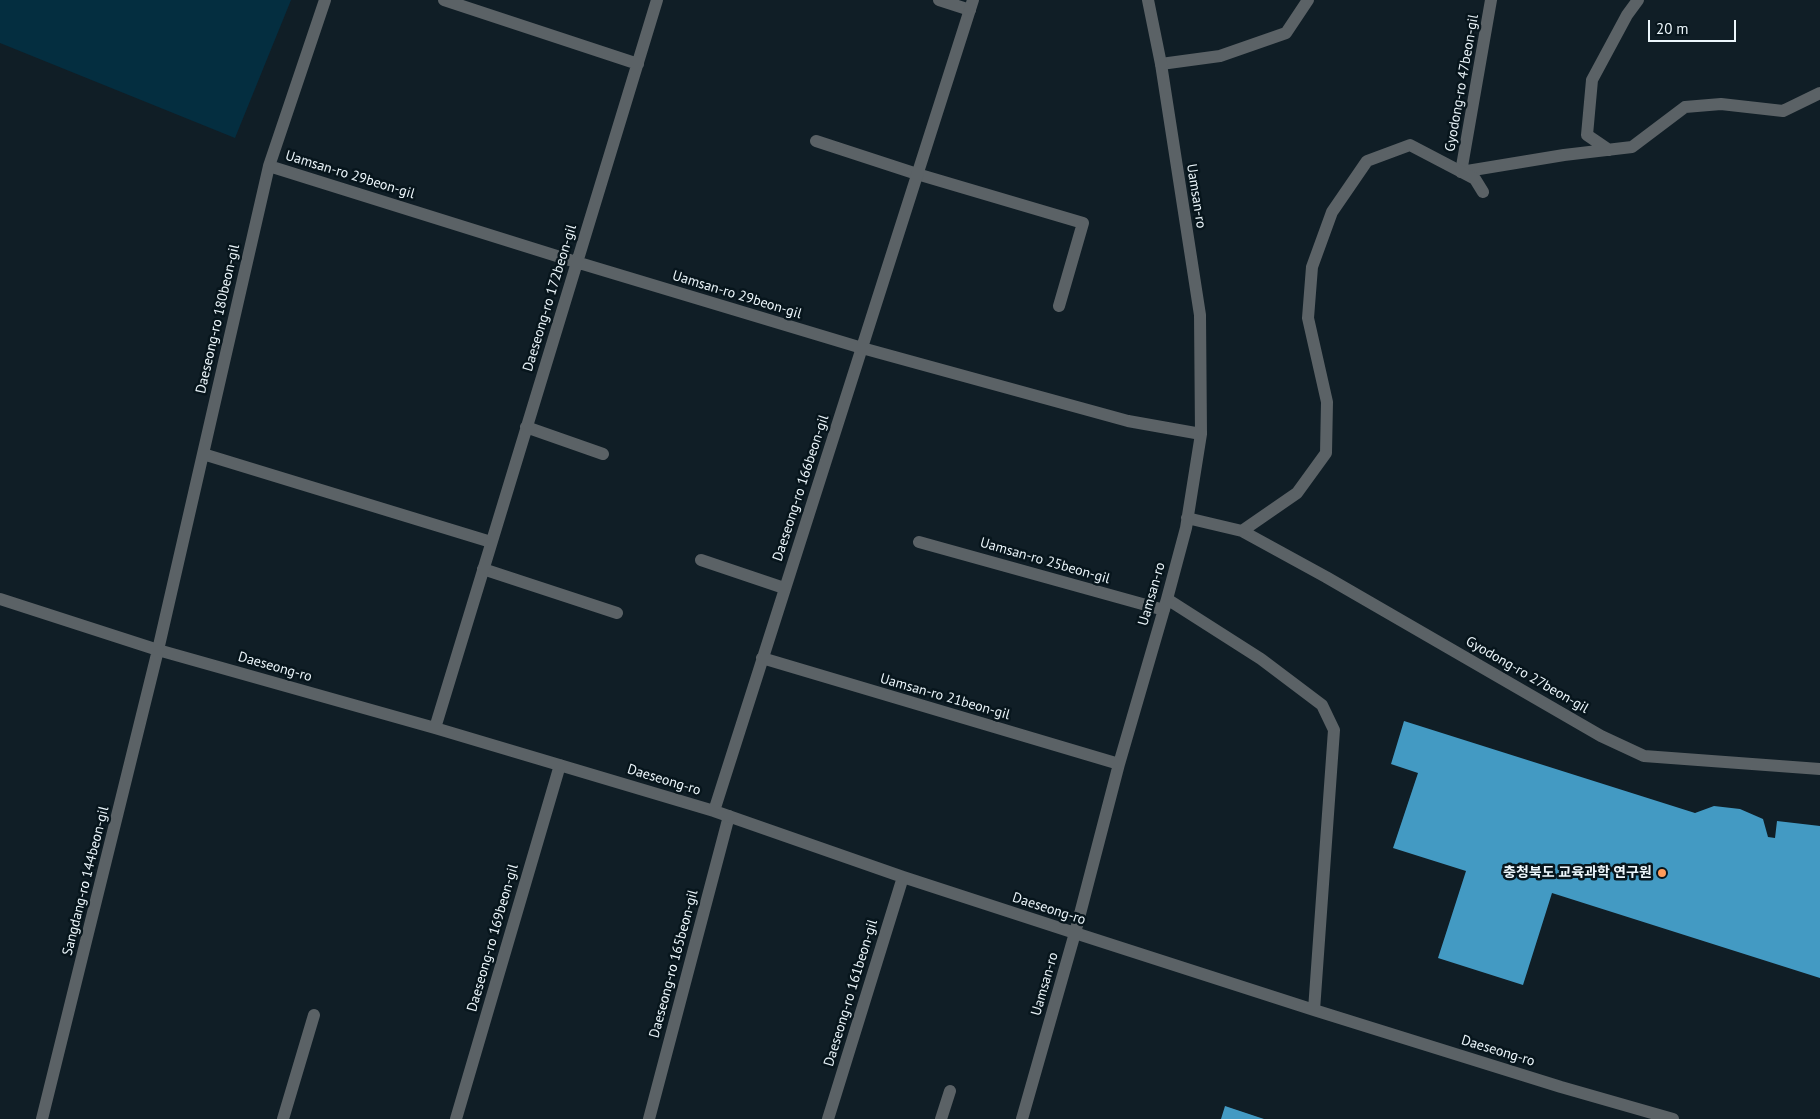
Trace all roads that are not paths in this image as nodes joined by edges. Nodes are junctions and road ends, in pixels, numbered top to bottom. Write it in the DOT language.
graph roads {
  1 [pos="325,0"];
  2 [pos="444,0"];
  3 [pos="657,0"];
  4 [pos="939,0"];
  5 [pos="1148,0"];
  6 [pos="1308,0"];
  7 [pos="1491,0"];
  8 [pos="1638,0"];
  9 [pos="972,5"];
  10 [pos="638,64"];
  11 [pos="1161,64"];
  12 [pos="1820,93"];
  13 [pos="816,141"];
  14 [pos="1609,150"];
  15 [pos="269,166"];
  16 [pos="1462,172"];
  17 [pos="917,174"];
  18 [pos="1483,192"];
  19 [pos="576,262"];
  20 [pos="1059,306"];
  21 [pos="862,348"];
  22 [pos="526,427"];
  23 [pos="1200,434"];
  24 [pos="203,454"];
  25 [pos="603,454"];
  26 [pos="1187,518"];
  27 [pos="1242,531"];
  28 [pos="491,542"];
  29 [pos="919,542"];
  30 [pos="701,560"];
  31 [pos="483,569"];
  32 [pos="784,588"];
  33 [pos="0,599"];
  34 [pos="1166,605"];
  35 [pos="617,613"];
  36 [pos="158,650"];
  37 [pos="762,658"];
  38 [pos="435,728"];
  39 [pos="1119,764"];
  40 [pos="560,765"];
  41 [pos="1820,769"];
  42 [pos="714,811"];
  43 [pos="729,816"];
  44 [pos="903,877"];
  45 [pos="1075,934"];
  46 [pos="1314,1010"];
  47 [pos="314,1015"];
  48 [pos="950,1091"];
  49 [pos="42,1119"];
  50 [pos="283,1119"];
  51 [pos="456,1119"];
  52 [pos="649,1119"];
  53 [pos="828,1119"];
  54 [pos="941,1119"];
  55 [pos="1022,1119"];
  56 [pos="1673,1119"];
  1 -- 15 [label="street, Daeseong-ro 180beon-gil"];
  2 -- 10 [label="street"];
  3 -- 10 [label="street, Daeseong-ro 172beon-gil"];
  4 -- 9 [label="street"];
  5 -- 11 [label="street, Uamsan-ro"];
  6 -- 11 [label="street"];
  7 -- 16 [label="street, Gyodong-ro 47beon-gil"];
  8 -- 14 [label="street"];
  9 -- 17 [label="street, Daeseong-ro 166beon-gil"];
  10 -- 19 [label="street, Daeseong-ro 172beon-gil"];
  11 -- 23 [label="street, Uamsan-ro"];
  12 -- 14 [label="street, Gyodong-ro 47beon-gil"];
  13 -- 17 [label="street"];
  14 -- 16 [label="street, Gyodong-ro 47beon-gil"];
  15 -- 19 [label="street, Uamsan-ro 29beon-gil"];
  15 -- 24 [label="street, Daeseong-ro 180beon-gil"];
  16 -- 18 [label="street, Gyodong-ro 47beon-gil"];
  16 -- 27 [label="street, Gyodong-ro 47beon-gil"];
  17 -- 20 [label="street"];
  17 -- 21 [label="street, Daeseong-ro 166beon-gil"];
  19 -- 21 [label="street, Uamsan-ro 29beon-gil"];
  19 -- 22 [label="street, Daeseong-ro 172beon-gil"];
  21 -- 23 [label="street, Uamsan-ro 29beon-gil"];
  21 -- 32 [label="street, Daeseong-ro 166beon-gil"];
  22 -- 25 [label="street"];
  22 -- 28 [label="street, Daeseong-ro 172beon-gil"];
  23 -- 26 [label="street, Uamsan-ro"];
  24 -- 28 [label="street"];
  24 -- 36 [label="street, Daeseong-ro 180beon-gil"];
  26 -- 27 [label="street"];
  26 -- 34 [label="street, Uamsan-ro"];
  27 -- 41 [label="street, Gyodong-ro 27beon-gil"];
  28 -- 31 [label="street, Daeseong-ro 172beon-gil"];
  29 -- 34 [label="street, Uamsan-ro 25beon-gil"];
  30 -- 32 [label="street"];
  31 -- 35 [label="street"];
  31 -- 38 [label="street, Daeseong-ro 172beon-gil"];
  32 -- 37 [label="street, Daeseong-ro 166beon-gil"];
  33 -- 36 [label="street, Daeseong-ro"];
  34 -- 39 [label="street, Uamsan-ro"];
  34 -- 46 [label="street"];
  36 -- 38 [label="street, Daeseong-ro"];
  36 -- 49 [label="street, Sangdang-ro 144beon-gil"];
  37 -- 39 [label="street, Uamsan-ro 21beon-gil"];
  37 -- 42 [label="street, Daeseong-ro 166beon-gil"];
  38 -- 40 [label="street, Daeseong-ro"];
  39 -- 45 [label="street, Uamsan-ro"];
  40 -- 42 [label="street, Daeseong-ro"];
  40 -- 51 [label="street, Daeseong-ro 169beon-gil"];
  42 -- 43 [label="street, Daeseong-ro"];
  43 -- 44 [label="street, Daeseong-ro"];
  43 -- 52 [label="street, Daeseong-ro 165beon-gil"];
  44 -- 45 [label="street, Daeseong-ro"];
  44 -- 53 [label="street, Daeseong-ro 161beon-gil"];
  45 -- 46 [label="street, Daeseong-ro"];
  45 -- 55 [label="street, Uamsan-ro"];
  46 -- 56 [label="street, Daeseong-ro"];
  47 -- 50 [label="street"];
  48 -- 54 [label="street"];
}
